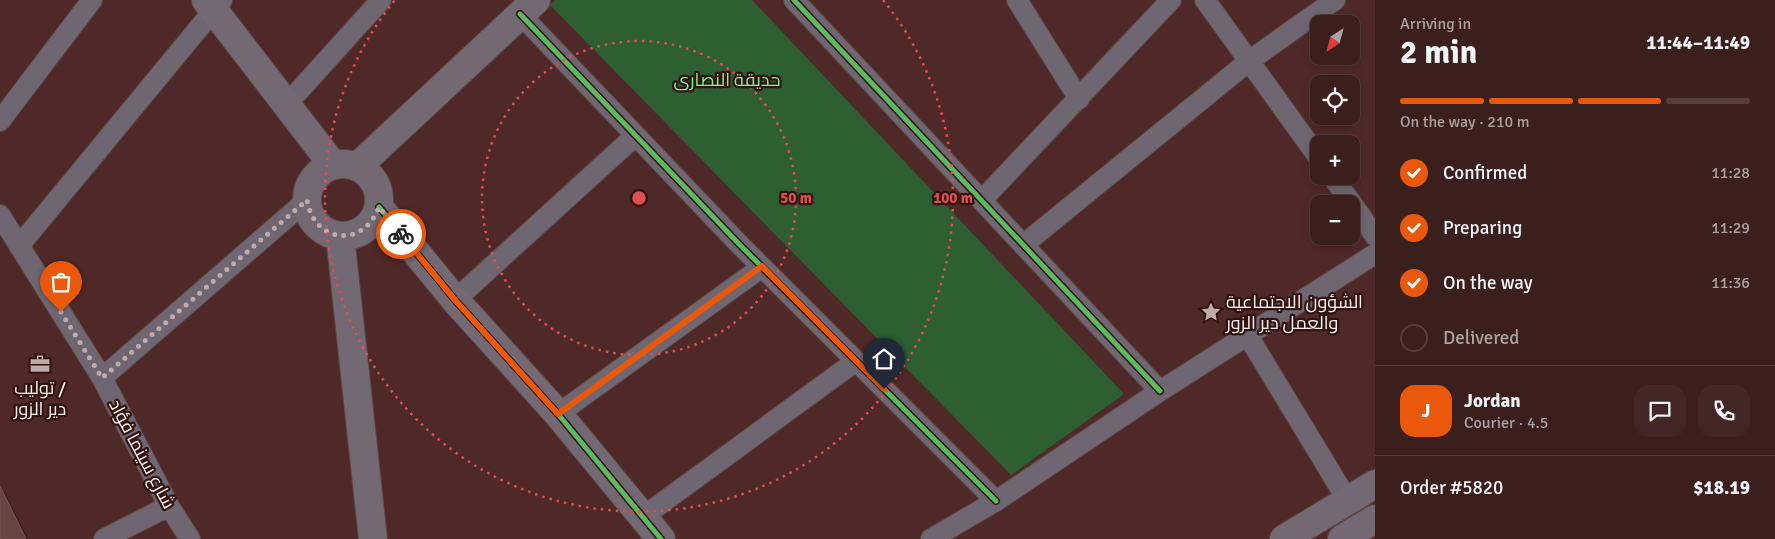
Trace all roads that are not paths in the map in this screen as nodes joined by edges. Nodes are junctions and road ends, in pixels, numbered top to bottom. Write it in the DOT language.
graph roads {
  1 [pos="92,0"];
  2 [pos="381,0"];
  3 [pos="794,0"];
  4 [pos="1017,0"];
  5 [pos="1171,0"];
  6 [pos="1205,0"];
  7 [pos="1335,0"];
  8 [pos="214,3"];
  9 [pos="528,7"];
  10 [pos="1249,61"];
  11 [pos="1079,99"];
  12 [pos="287,104"];
  13 [pos="0,122"];
  14 [pos="635,136"];
  15 [pos="1310,146"];
  16 [pos="345,166"];
  17 [pos="1338,185"];
  18 [pos="307,200"];
  19 [pos="982,200"];
  20 [pos="379,207"];
  21 [pos="0,216"];
  22 [pos="340,236"];
  23 [pos="1375,236"];
  24 [pos="1023,245"];
  25 [pos="19,246"];
  26 [pos="1375,254"];
  27 [pos="762,266"];
  28 [pos="455,300"];
  29 [pos="1248,336"];
  30 [pos="856,361"];
  31 [pos="102,378"];
  32 [pos="1160,391"];
  33 [pos="558,414"];
  34 [pos="1375,484"];
  35 [pos="996,501"];
  36 [pos="1348,501"];
  37 [pos="169,506"];
  38 [pos="644,516"];
  39 [pos="1375,519"];
  40 [pos="104,539"];
  41 [pos="190,539"];
  42 [pos="373,539"];
  43 [pos="661,539"];
  44 [pos="931,539"];
  45 [pos="1284,539"];
  46 [pos="1342,539"];
  1 -- 13 [label="street"];
  2 -- 12 [label="street"];
  3 -- 19 [label="street"];
  4 -- 11 [label="street"];
  5 -- 11 [label="street"];
  6 -- 10 [label="street"];
  7 -- 10 [label="street"];
  8 -- 12 [label="street"];
  8 -- 25 [label="street"];
  9 -- 14 [label="street"];
  9 -- 16 [label="street"];
  10 -- 15 [label="street"];
  10 -- 24 [label="street"];
  11 -- 19 [label="street"];
  12 -- 16 [label="street"];
  14 -- 27 [label="street"];
  14 -- 28 [label="street"];
  16 -- 18 [label="street"];
  16 -- 20 [label="street"];
  17 -- 23 [label="street"];
  18 -- 22 [label="street"];
  18 -- 31 [label="street"];
  19 -- 24 [label="street"];
  20 -- 22 [label="street"];
  20 -- 28 [label="street"];
  21 -- 25 [label="street, شارع سينما فؤاد"];
  22 -- 42 [label="street"];
  24 -- 32 [label="street"];
  25 -- 31 [label="street, شارع سينما فؤاد"];
  26 -- 29 [label="street"];
  27 -- 30 [label="street"];
  27 -- 33 [label="street"];
  28 -- 33 [label="street"];
  29 -- 32 [label="street"];
  29 -- 36 [label="street"];
  30 -- 35 [label="street"];
  30 -- 38 [label="street"];
  31 -- 37 [label="street, شارع سينما فؤاد"];
  32 -- 35 [label="street"];
  33 -- 38 [label="street"];
  34 -- 36 [label="street"];
  35 -- 44 [label="street"];
  36 -- 45 [label="street"];
  37 -- 40 [label="street"];
  37 -- 41 [label="street, شارع سينما فؤاد"];
  38 -- 43 [label="street"];
  39 -- 46 [label="street"];
}
